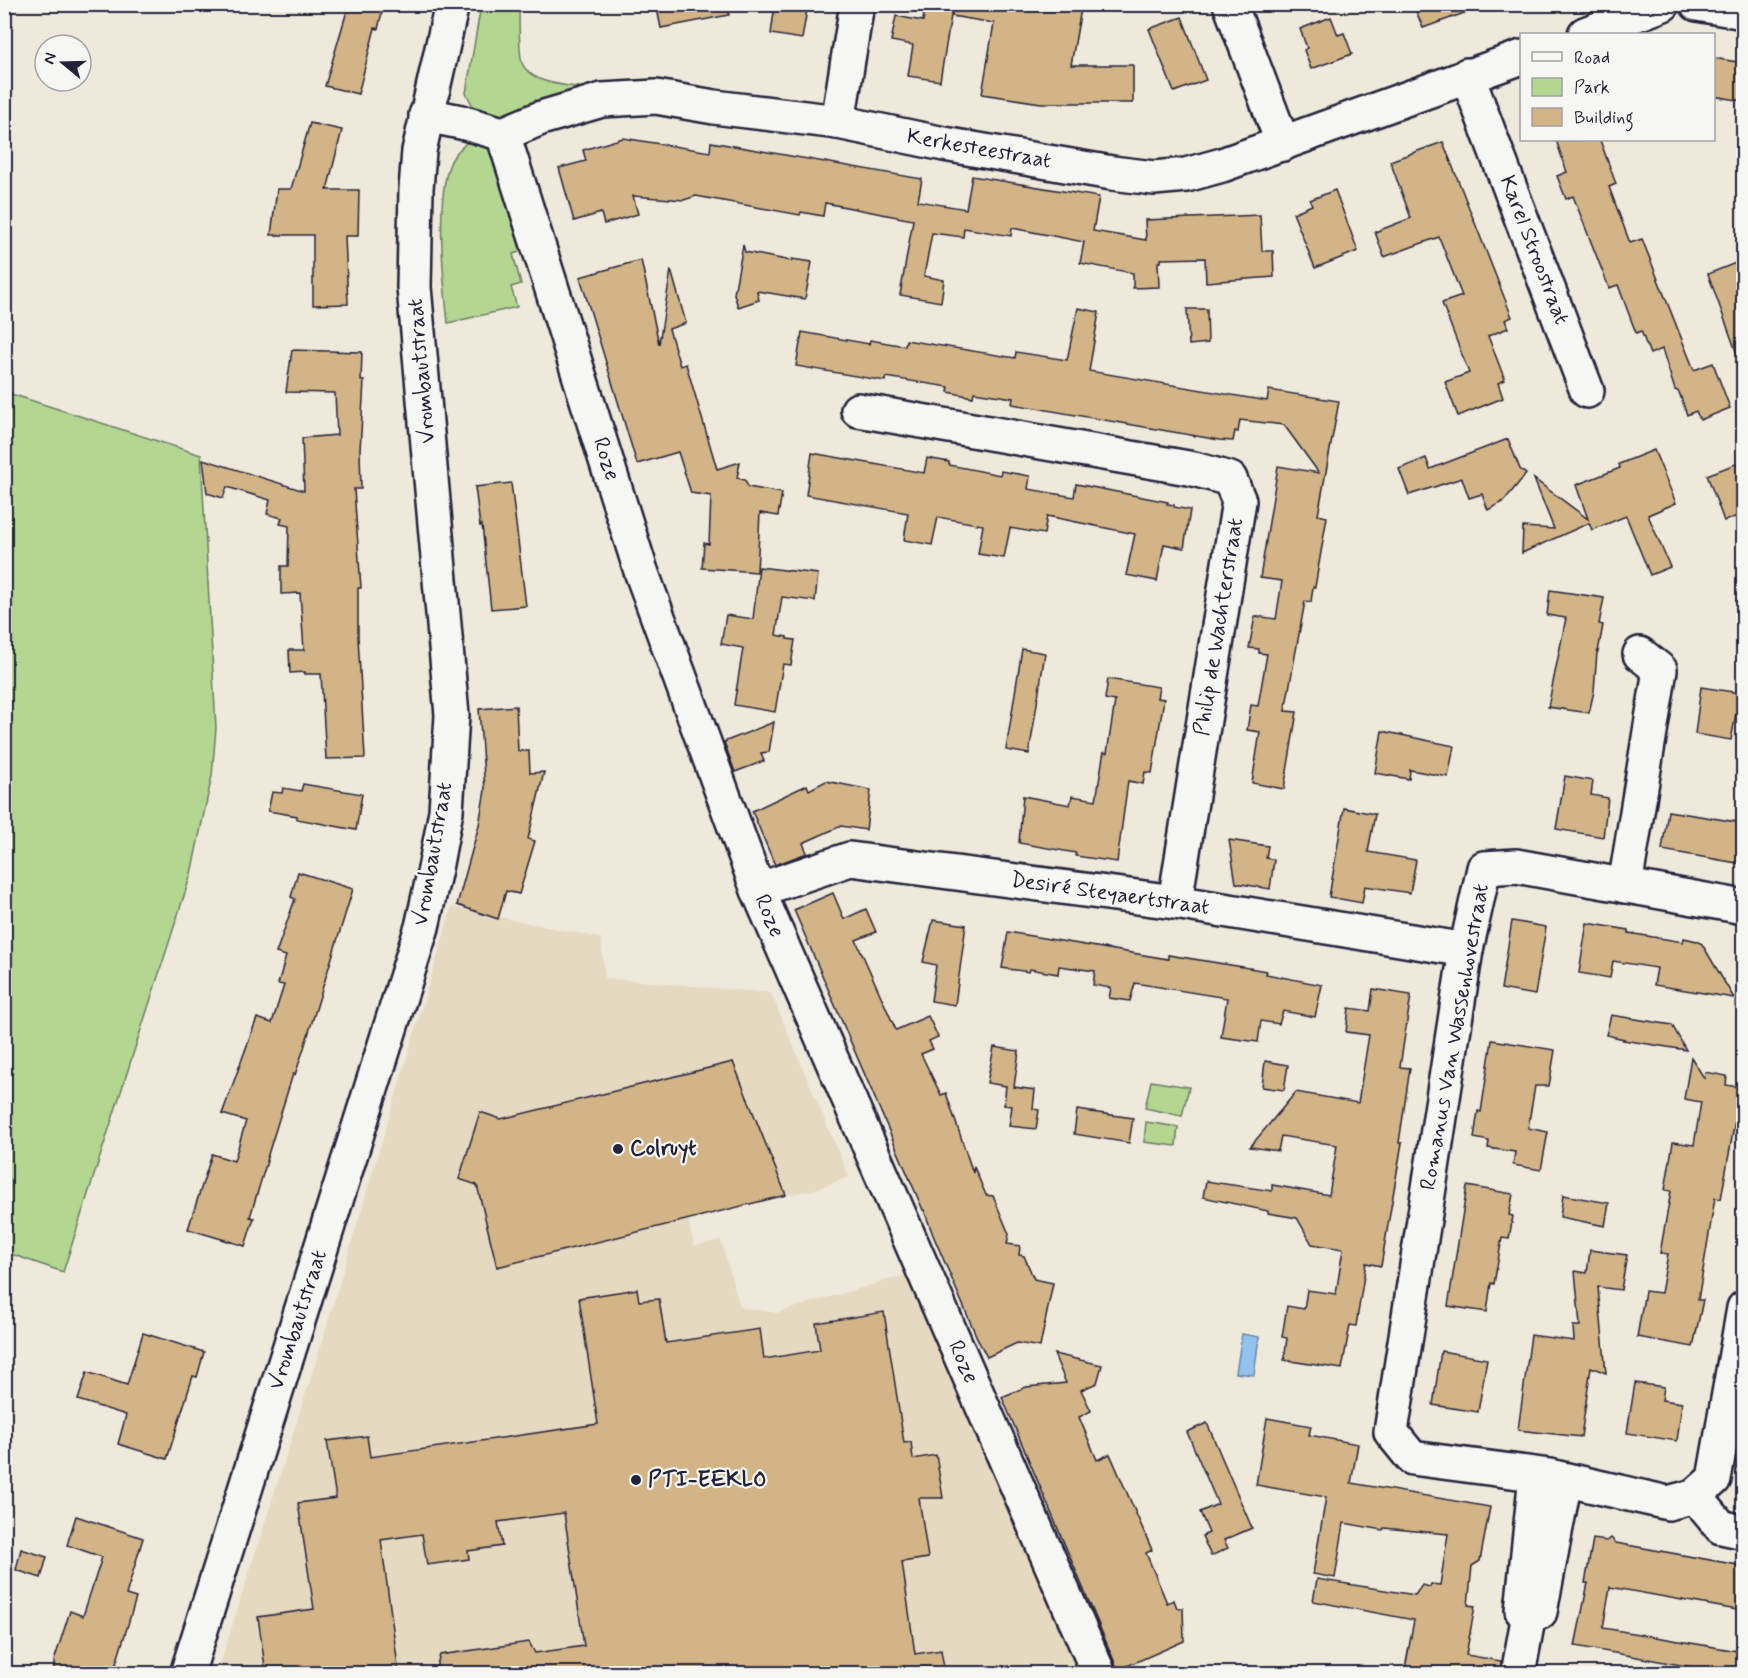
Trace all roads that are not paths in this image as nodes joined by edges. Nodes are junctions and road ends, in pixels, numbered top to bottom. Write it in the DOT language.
graph roads {
  1 [pos="452,4"];
  2 [pos="857,4"];
  3 [pos="1230,4"];
  4 [pos="1663,4"];
  5 [pos="1697,4"];
  6 [pos="1743,12"];
  7 [pos="1588,33"];
  8 [pos="1520,57"];
  9 [pos="1467,75"];
  10 [pos="426,116"];
  11 [pos="838,122"];
  12 [pos="503,134"];
  13 [pos="1283,144"];
  14 [pos="1587,391"];
  15 [pos="858,410"];
  16 [pos="1640,654"];
  17 [pos="1625,886"];
  18 [pos="758,890"];
  19 [pos="1175,902"];
  20 [pos="1743,907"];
  21 [pos="1466,950"];
  22 [pos="1743,1308"];
  23 [pos="1551,1477"];
  24 [pos="1695,1496"];
  25 [pos="1743,1532"];
  26 [pos="187,1674"];
  27 [pos="1099,1674"];
  28 [pos="1518,1674"];
  1 -- 10 [label="street, Vrombautstraat"];
  2 -- 11 [label="street"];
  3 -- 13 [label="street"];
  4 -- 7 [label="street"];
  5 -- 6 [label="street"];
  8 -- 9 [label="street, Kerkesteestraat"];
  9 -- 13 [label="street, Kerkesteestraat"];
  9 -- 14 [label="street, Karel Stroostraat"];
  10 -- 12 [label="street"];
  10 -- 26 [label="street, Vrombautstraat"];
  11 -- 12 [label="street, Kerkesteestraat"];
  11 -- 13 [label="street, Kerkesteestraat"];
  12 -- 18 [label="street, Roze"];
  15 -- 19 [label="street, Philip de Wachterstraat"];
  16 -- 17 [label="street"];
  17 -- 20 [label="street, Romanus Van Wassenhovestraat"];
  17 -- 21 [label="street, Romanus Van Wassenhovestraat"];
  18 -- 19 [label="street, Desiré Steyaertstraat"];
  18 -- 27 [label="street, Roze"];
  19 -- 21 [label="street, Desiré Steyaertstraat"];
  21 -- 23 [label="street, Romanus Van Wassenhovestraat"];
  22 -- 24 [label="street"];
  23 -- 24 [label="street"];
  23 -- 28 [label="street"];
  24 -- 25 [label="street"];
}
